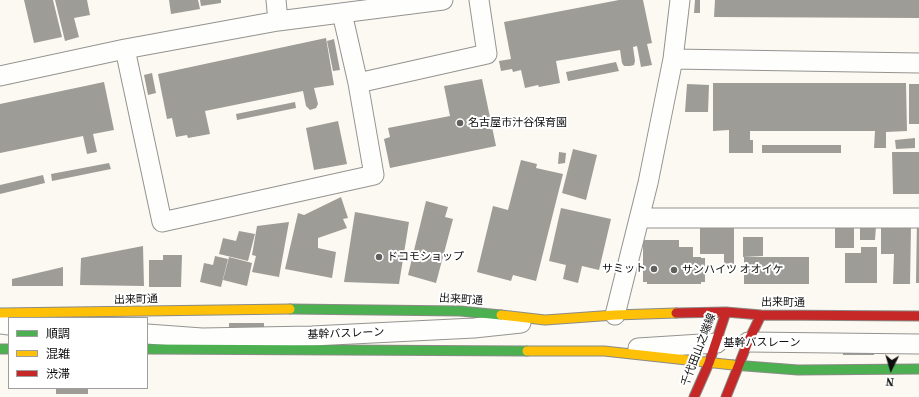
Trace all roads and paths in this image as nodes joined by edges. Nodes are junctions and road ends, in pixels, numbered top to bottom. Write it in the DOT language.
graph roads {
  1 [pos="276,0"];
  2 [pos="443,0"];
  3 [pos="478,0"];
  4 [pos="680,0"];
  5 [pos="414,2"];
  6 [pos="342,13"];
  7 [pos="278,20"];
  8 [pos="125,49"];
  9 [pos="673,59"];
  10 [pos="919,63"];
  11 [pos="0,76"];
  12 [pos="358,84"];
  13 [pos="640,218"];
  14 [pos="919,218"];
  15 [pos="726,312"];
  16 [pos="0,313"];
  17 [pos="761,315"];
  18 [pos="615,316"];
  19 [pos="919,316"];
  20 [pos="545,320"];
  21 [pos="148,334"];
  22 [pos="748,342"];
  23 [pos="717,343"];
  24 [pos="919,344"];
  25 [pos="148,349"];
  26 [pos="604,351"];
  27 [pos="709,364"];
  28 [pos="740,366"];
  29 [pos="919,368"];
  30 [pos="694,397"];
  31 [pos="726,397"];
  1 -- 7 [label="street"];
  2 -- 5 [label="street"];
  3 -- 12 [label="street"];
  4 -- 9 [label="street"];
  5 -- 6 [label="street"];
  6 -- 7 [label="street"];
  6 -- 12 [label="street"];
  7 -- 8 [label="street"];
  8 -- 11 [label="street"];
  8 -- 12 [label="street"];
  9 -- 10 [label="street"];
  9 -- 13 [label="street"];
  13 -- 14 [label="street"];
  13 -- 18 [label="street"];
  15 -- 17 [label="main road, 出来町通"];
  15 -- 18 [label="main road, 出来町通"];
  15 -- 23 [label="main road, 千代田山之端線"];
  16 -- 20 [label="main road, 出来町通"];
  17 -- 19 [label="main road, 出来町通"];
  17 -- 22 [label="main road"];
  18 -- 20 [label="main road, 出来町通"];
  20 -- 21 [label="street, 基幹バスレーン"];
  22 -- 23 [label="lane, 基幹バスレーン"];
  22 -- 24 [label="street, 基幹バスレーン"];
  22 -- 28 [label="main road"];
  23 -- 26 [label="street, 基幹バスレーン"];
  23 -- 27 [label="main road, 千代田山之端線"];
  25 -- 26 [label="main road"];
  26 -- 27 [label="main road"];
  27 -- 28 [label="main road"];
  27 -- 30 [label="main road, 千代田山之端線"];
  28 -- 29 [label="main road"];
  28 -- 31 [label="main road"];
}
